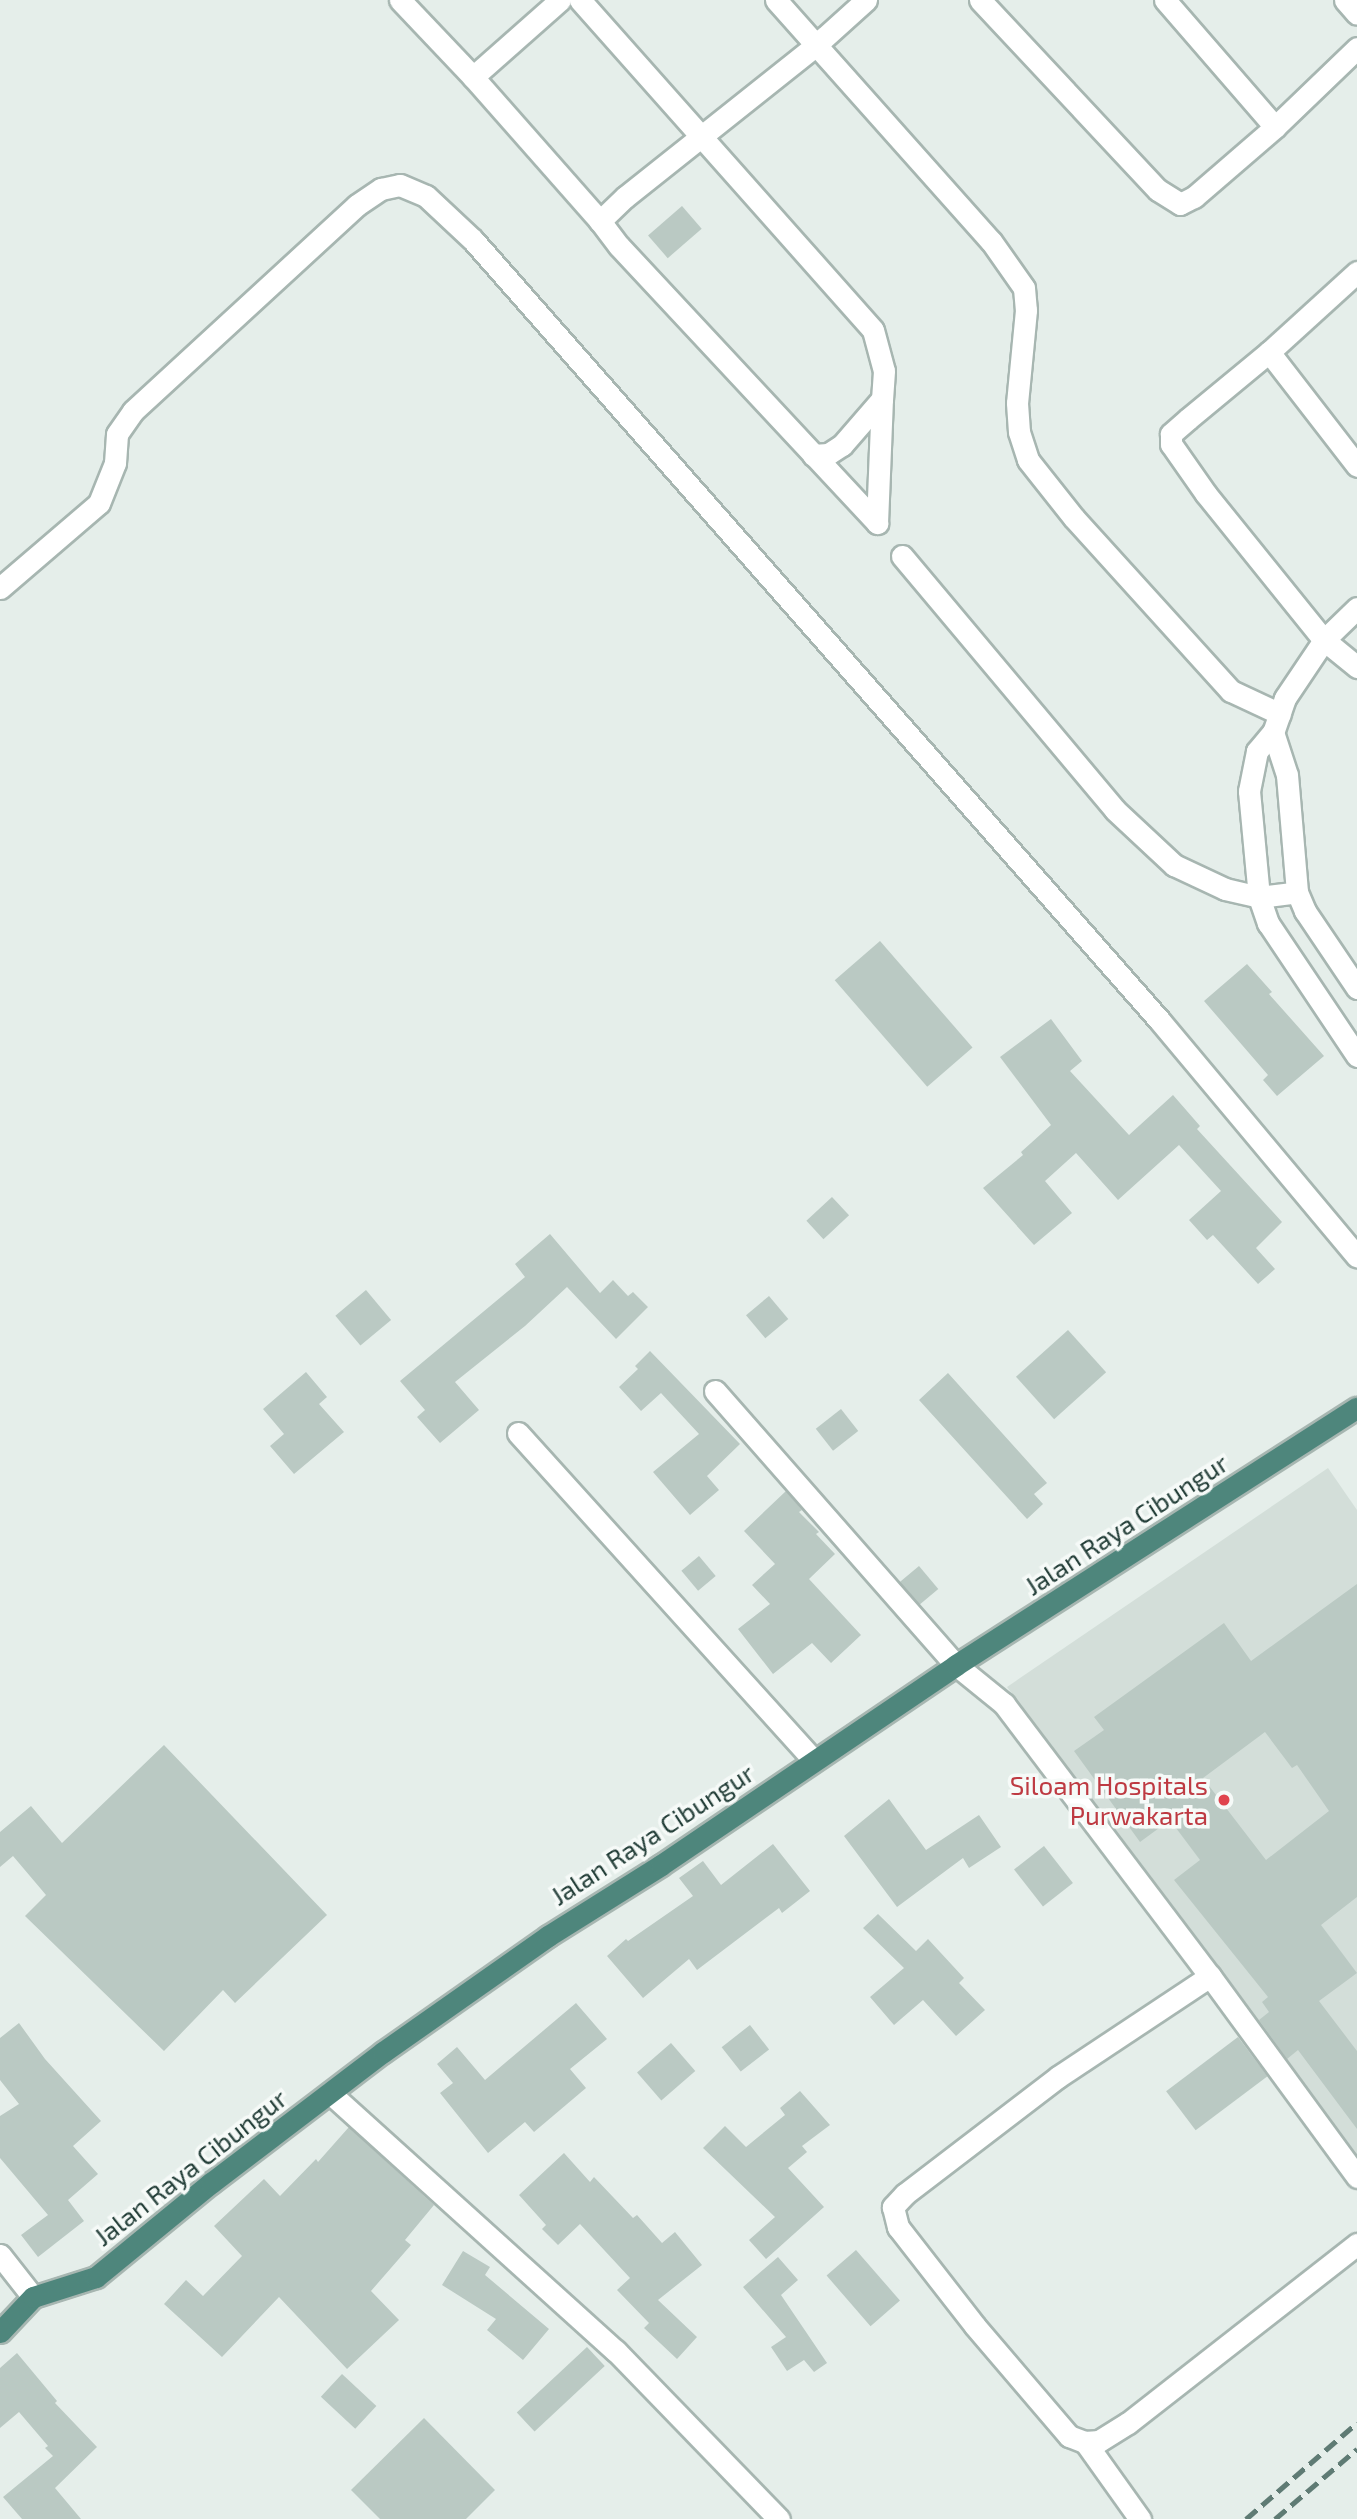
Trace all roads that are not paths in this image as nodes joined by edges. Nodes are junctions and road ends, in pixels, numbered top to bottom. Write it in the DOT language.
graph roads {
  1 [pos="400,0"];
  2 [pos="560,0"];
  3 [pos="580,0"];
  4 [pos="776,0"];
  5 [pos="866,0"];
  6 [pos="980,0"];
  7 [pos="1165,0"];
  8 [pos="1345,0"];
  9 [pos="1357,14"];
  10 [pos="815,46"];
  11 [pos="1357,48"];
  12 [pos="473,77"];
  13 [pos="1275,127"];
  14 [pos="701,139"];
  15 [pos="600,221"];
  16 [pos="1357,272"];
  17 [pos="1269,352"];
  18 [pos="882,399"];
  19 [pos="813,455"];
  20 [pos="1357,466"];
  21 [pos="902,556"];
  22 [pos="0,588"];
  23 [pos="1357,608"];
  24 [pos="1324,639"];
  25 [pos="1357,667"];
  26 [pos="1277,723"];
  27 [pos="1297,892"];
  28 [pos="1259,897"];
  29 [pos="1357,988"];
  30 [pos="1357,1056"];
  31 [pos="1357,1257"];
  32 [pos="715,1391"];
  33 [pos="1357,1408"];
  34 [pos="518,1433"];
  35 [pos="956,1665"];
  36 [pos="813,1760"];
  37 [pos="1210,1976"];
  38 [pos="330,2093"];
  39 [pos="1357,2177"];
  40 [pos="1357,2244"];
  41 [pos="0,2255"];
  42 [pos="33,2297"];
  43 [pos="0,2332"];
  44 [pos="1085,2442"];
  45 [pos="779,2519"];
  46 [pos="1140,2519"];
  1 -- 12 [label="street"];
  2 -- 12 [label="street"];
  3 -- 14 [label="street"];
  4 -- 10 [label="street"];
  5 -- 10 [label="street"];
  6 -- 13 [label="street"];
  7 -- 13 [label="street"];
  8 -- 9 [label="street"];
  10 -- 14 [label="street"];
  10 -- 26 [label="street"];
  11 -- 13 [label="street"];
  12 -- 15 [label="street"];
  14 -- 15 [label="street"];
  14 -- 18 [label="street"];
  15 -- 19 [label="street"];
  16 -- 17 [label="street"];
  17 -- 20 [label="street"];
  17 -- 24 [label="street"];
  18 -- 19 [label="street"];
  18 -- 19 [label="street"];
  21 -- 28 [label="street"];
  22 -- 31 [label="street"];
  23 -- 24 [label="street"];
  24 -- 25 [label="street"];
  24 -- 26 [label="street"];
  26 -- 27 [label="street"];
  26 -- 28 [label="street"];
  27 -- 28 [label="street"];
  27 -- 29 [label="street"];
  28 -- 30 [label="street"];
  32 -- 35 [label="street"];
  33 -- 35 [label="highway, Jalan Raya Cibungur"];
  34 -- 36 [label="street"];
  35 -- 36 [label="highway, Jalan Raya Cibungur"];
  35 -- 37 [label="street"];
  36 -- 38 [label="highway, Jalan Raya Cibungur"];
  37 -- 39 [label="street"];
  37 -- 44 [label="street"];
  38 -- 42 [label="highway, Jalan Raya Cibungur"];
  38 -- 45 [label="street"];
  40 -- 44 [label="street"];
  41 -- 42 [label="street"];
  42 -- 43 [label="highway, Jalan Raya Cibungur"];
  44 -- 46 [label="street"];
}
